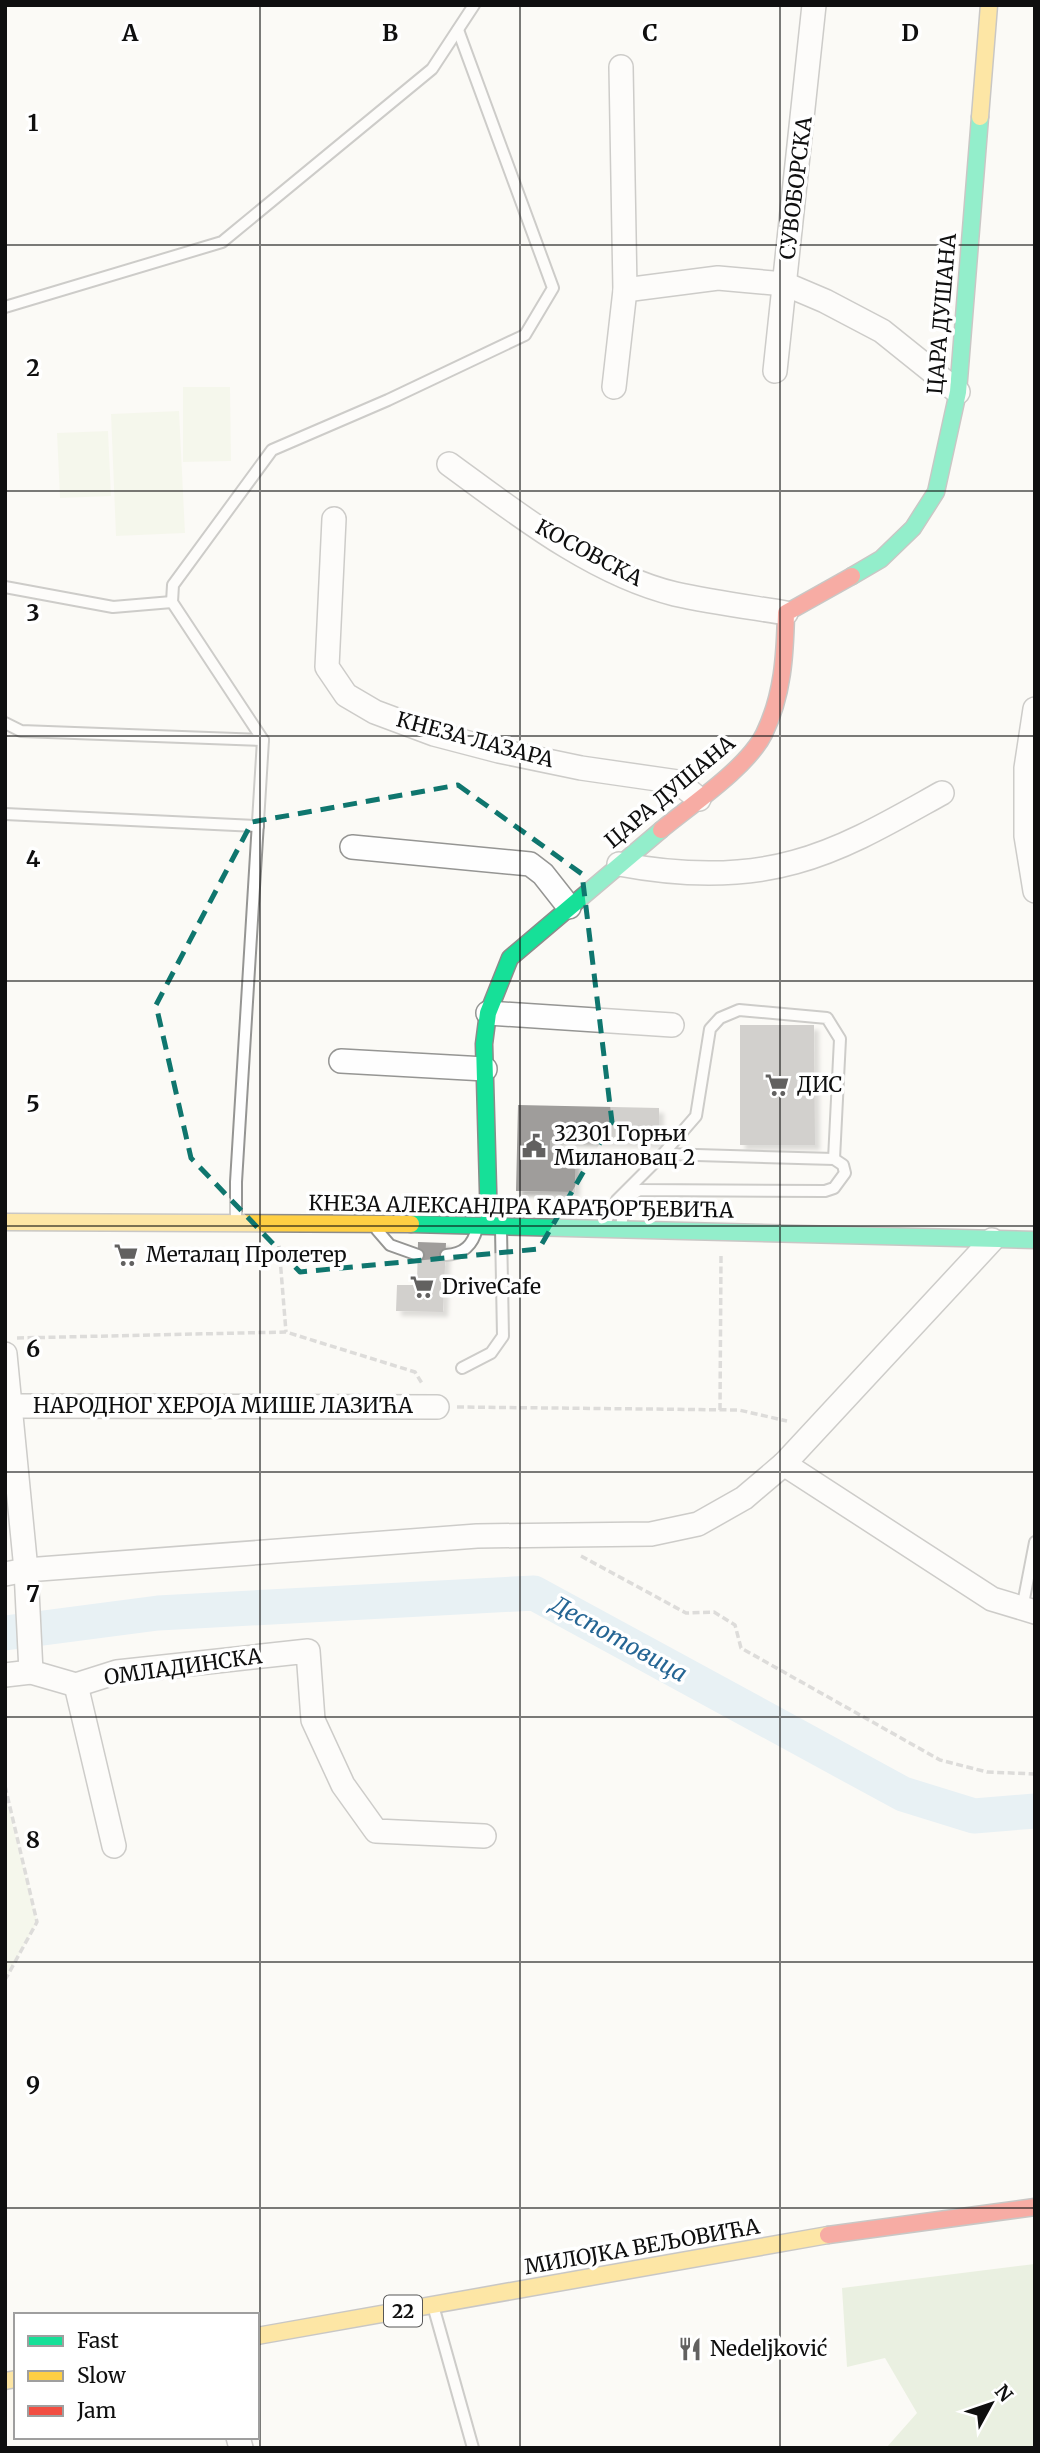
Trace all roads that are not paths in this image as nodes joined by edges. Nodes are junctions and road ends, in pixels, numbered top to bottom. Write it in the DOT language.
graph roads {
  1 [pos="474,5"];
  2 [pos="814,5"];
  3 [pos="989,5"];
  4 [pos="458,30"];
  5 [pos="621,67"];
  6 [pos="785,284"];
  7 [pos="625,290"];
  8 [pos="5,307"];
  9 [pos="775,371"];
  10 [pos="614,387"];
  11 [pos="958,391"];
  12 [pos="449,464"];
  13 [pos="334,519"];
  14 [pos="5,587"];
  15 [pos="172,602"];
  16 [pos="786,613"];
  17 [pos="1035,709"];
  18 [pos="5,723"];
  19 [pos="264,740"];
  20 [pos="942,793"];
  21 [pos="699,799"];
  22 [pos="5,814"];
  23 [pos="258,825"];
  24 [pos="352,847"];
  25 [pos="619,864"];
  26 [pos="1035,891"];
  27 [pos="569,907"];
  28 [pos="488,1013"];
  29 [pos="672,1025"];
  30 [pos="341,1061"];
  31 [pos="485,1069"];
  32 [pos="663,1154"];
  33 [pos="834,1159"];
  34 [pos="5,1222"];
  35 [pos="236,1222"];
  36 [pos="373,1224"];
  37 [pos="489,1225"];
  38 [pos="603,1228"];
  39 [pos="621,1229"];
  40 [pos="992,1240"];
  41 [pos="1035,1240"];
  42 [pos="418,1255"];
  43 [pos="446,1255"];
  44 [pos="6,1368"];
  45 [pos="462,1368"];
  46 [pos="9,1406"];
  47 [pos="437,1407"];
  48 [pos="784,1464"];
  49 [pos="1035,1542"];
  50 [pos="16,1572"];
  51 [pos="1028,1611"];
  52 [pos="31,1664"];
  53 [pos="5,1675"];
  54 [pos="76,1685"];
  55 [pos="484,1836"];
  56 [pos="114,1846"];
  57 [pos="1035,2207"];
  58 [pos="433,2306"];
  59 [pos="259,2336"];
  60 [pos="473,2448"];
  1 -- 4 [label="lane"];
  2 -- 6 [label="street, СУВОБОРСКА"];
  3 -- 11 [label="street, ЦАРА ДУШАНА"];
  4 -- 8 [label="lane"];
  4 -- 15 [label="lane"];
  5 -- 7 [label="street"];
  6 -- 7 [label="street"];
  6 -- 9 [label="street, СУВОБОРСКА"];
  6 -- 11 [label="street"];
  7 -- 10 [label="street"];
  11 -- 16 [label="street, ЦАРА ДУШАНА"];
  12 -- 16 [label="street, КОСОВСКА"];
  13 -- 21 [label="street, КНЕЗА ЛАЗАРА"];
  14 -- 15 [label="lane"];
  15 -- 19 [label="lane"];
  16 -- 21 [label="street, ЦАРА ДУШАНА"];
  17 -- 26 [label="street"];
  18 -- 19 [label="lane"];
  19 -- 23 [label="lane"];
  20 -- 25 [label="street"];
  21 -- 25 [label="street, ЦАРА ДУШАНА"];
  22 -- 23 [label="lane"];
  23 -- 35 [label="lane"];
  24 -- 27 [label="street"];
  25 -- 27 [label="street, ЦАРА ДУШАНА"];
  27 -- 28 [label="street, ЦАРА ДУШАНА"];
  28 -- 29 [label="street"];
  28 -- 31 [label="street, ЦАРА ДУШАНА"];
  30 -- 31 [label="street"];
  31 -- 37 [label="street, ЦАРА ДУШАНА"];
  32 -- 33 [label="lane"];
  32 -- 33 [label="lane"];
  32 -- 38 [label="lane"];
  33 -- 39 [label="lane"];
  34 -- 35 [label="street, КНЕЗА АЛЕКСАНДРА КАРАЂОРЂЕВИЋА"];
  35 -- 36 [label="street, КНЕЗА АЛЕКСАНДРА КАРАЂОРЂЕВИЋА"];
  36 -- 37 [label="street, КНЕЗА АЛЕКСАНДРА КАРАЂОРЂЕВИЋА"];
  36 -- 42 [label="lane"];
  37 -- 38 [label="street, КНЕЗА АЛЕКСАНДРА КАРАЂОРЂЕВИЋА"];
  37 -- 43 [label="lane"];
  37 -- 45 [label="lane"];
  38 -- 39 [label="street, КНЕЗА АЛЕКСАНДРА КАРАЂОРЂЕВИЋА"];
  39 -- 40 [label="street, КНЕЗА АЛЕКСАНДРА КАРАЂОРЂЕВИЋА"];
  40 -- 41 [label="street, КНЕЗА АЛЕКСАНДРА КАРАЂОРЂЕВИЋА"];
  40 -- 48 [label="street"];
  44 -- 46 [label="street"];
  46 -- 47 [label="street, НАРОДНОГ ХЕРОЈА МИШЕ ЛАЗИЋА"];
  46 -- 50 [label="street"];
  48 -- 50 [label="street"];
  48 -- 51 [label="street"];
  49 -- 51 [label="lane"];
  50 -- 52 [label="street"];
  52 -- 53 [label="street"];
  52 -- 54 [label="street, ОМЛАДИНСКА"];
  54 -- 55 [label="street, ОМЛАДИНСКА"];
  54 -- 56 [label="street"];
  57 -- 58 [label="street, МИЛОЈКА ВЕЉОВИЋА / 22"];
  58 -- 59 [label="street, МИЛОЈКА ВЕЉОВИЋА / 22"];
  58 -- 60 [label="lane"];
}
